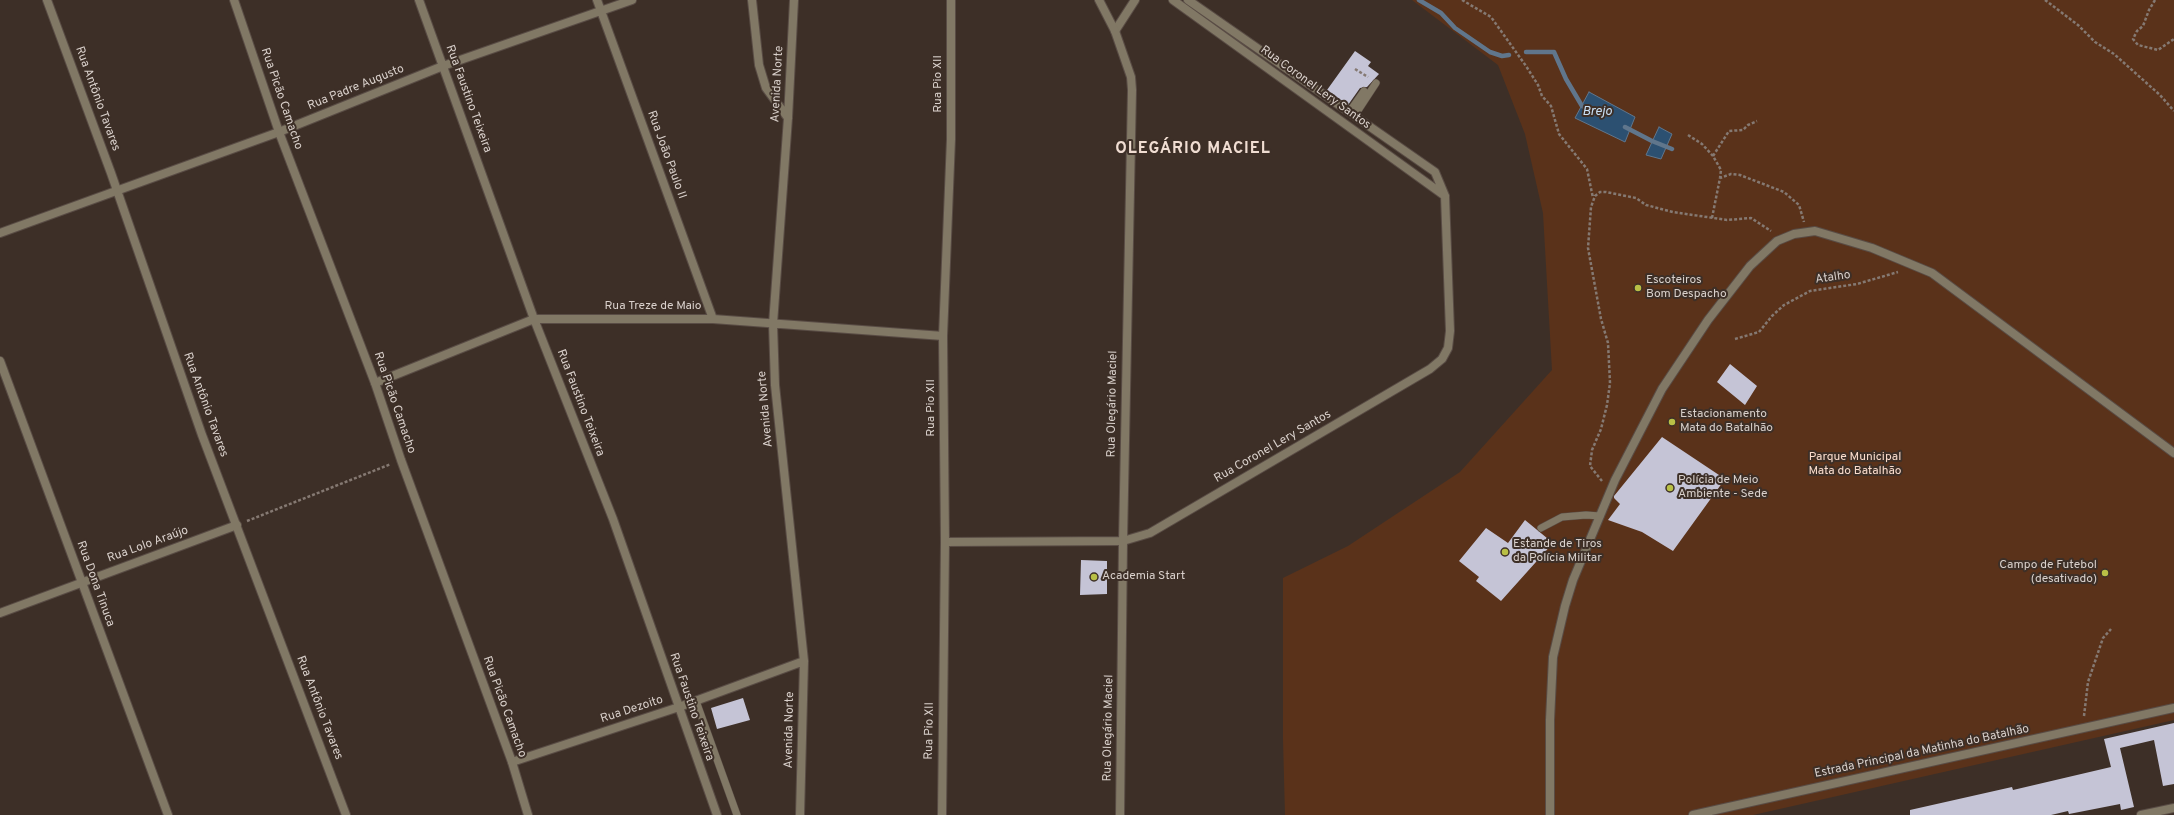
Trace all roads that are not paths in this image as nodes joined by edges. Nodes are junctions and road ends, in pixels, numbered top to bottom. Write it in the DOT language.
graph roads {
  1 [pos="47,0"];
  2 [pos="234,0"];
  3 [pos="419,0"];
  4 [pos="597,0"];
  5 [pos="632,0"];
  6 [pos="752,0"];
  7 [pos="794,0"];
  8 [pos="951,0"];
  9 [pos="1099,0"];
  10 [pos="1135,0"];
  11 [pos="1173,0"];
  12 [pos="1188,0"];
  13 [pos="601,12"];
  14 [pos="1115,31"];
  15 [pos="443,66"];
  16 [pos="1376,83"];
  17 [pos="1364,91"];
  18 [pos="1352,113"];
  19 [pos="788,118"];
  20 [pos="279,132"];
  21 [pos="118,191"];
  22 [pos="1445,196"];
  23 [pos="0,233"];
  24 [pos="534,319"];
  25 [pos="713,319"];
  26 [pos="773,324"];
  27 [pos="943,336"];
  28 [pos="0,360"];
  29 [pos="375,382"];
  30 [pos="2174,453"];
  31 [pos="1600,516"];
  32 [pos="237,525"];
  33 [pos="1541,528"];
  34 [pos="1122,541"];
  35 [pos="945,542"];
  36 [pos="82,582"];
  37 [pos="0,613"];
  38 [pos="804,661"];
  39 [pos="696,701"];
  40 [pos="678,707"];
  41 [pos="2174,708"];
  42 [pos="512,762"];
  43 [pos="2174,808"];
  44 [pos="168,815"];
  45 [pos="346,815"];
  46 [pos="528,815"];
  47 [pos="717,815"];
  48 [pos="736,815"];
  49 [pos="800,815"];
  50 [pos="942,815"];
  51 [pos="1120,815"];
  52 [pos="1550,815"];
  53 [pos="1693,815"];
  54 [pos="2141,815"];
  1 -- 21 [label="street, Rua Antônio Tavares"];
  2 -- 20 [label="street, Rua Picão Camacho"];
  3 -- 15 [label="street, Rua Faustino Teixeira"];
  4 -- 13 [label="street, Rua João Paulo II"];
  5 -- 13 [label="street, Rua Padre Augusto"];
  6 -- 19 [label="street"];
  7 -- 19 [label="street, Avenida Norte"];
  8 -- 27 [label="street, Rua Pio XII"];
  9 -- 14 [label="street, Rua Olegário Maciel"];
  10 -- 14 [label="street"];
  11 -- 22 [label="street, Rua Coronel Lery Santos"];
  12 -- 18 [label="street, Rua Coronel Lery Santos"];
  13 -- 15 [label="street, Rua Padre Augusto"];
  13 -- 25 [label="street, Rua João Paulo II"];
  14 -- 34 [label="street, Rua Olegário Maciel"];
  15 -- 20 [label="street, Rua Padre Augusto"];
  15 -- 24 [label="street, Rua Faustino Teixeira"];
  16 -- 18 [label="lane"];
  17 -- 18 [label="lane"];
  18 -- 22 [label="street, Rua Coronel Lery Santos"];
  19 -- 26 [label="street, Avenida Norte"];
  20 -- 21 [label="street, Rua Padre Augusto"];
  20 -- 29 [label="street, Rua Picão Camacho"];
  21 -- 23 [label="street, Rua Padre Augusto"];
  21 -- 32 [label="street, Rua Antônio Tavares"];
  22 -- 34 [label="street, Rua Coronel Lery Santos"];
  24 -- 25 [label="street, Rua Treze de Maio"];
  24 -- 29 [label="street, Rua Treze de Maio"];
  24 -- 40 [label="street, Rua Faustino Teixeira"];
  25 -- 26 [label="street, Rua Treze de Maio"];
  26 -- 27 [label="street, Rua Treze de Maio"];
  26 -- 38 [label="street, Avenida Norte"];
  27 -- 35 [label="street, Rua Pio XII"];
  28 -- 36 [label="street, Rua Dona Tinuca"];
  29 -- 42 [label="street, Rua Picão Camacho"];
  30 -- 31 [label="street"];
  31 -- 33 [label="lane"];
  31 -- 52 [label="street"];
  32 -- 36 [label="street, Rua Lolo Araújo"];
  32 -- 45 [label="street, Rua Antônio Tavares"];
  34 -- 35 [label="street, Rua Coronel Lery Santos"];
  34 -- 51 [label="street, Rua Olegário Maciel"];
  35 -- 50 [label="street, Rua Pio XII"];
  36 -- 37 [label="street, Rua Lolo Araújo"];
  36 -- 44 [label="street, Rua Dona Tinuca"];
  38 -- 39 [label="street, Rua Dezoito"];
  38 -- 49 [label="street, Avenida Norte"];
  39 -- 40 [label="street, Rua Dezoito"];
  39 -- 48 [label="lane"];
  40 -- 42 [label="street, Rua Dezoito"];
  40 -- 47 [label="street, Rua Faustino Teixeira"];
  41 -- 53 [label="street, Estrada Principal da Matinha do Batalhão"];
  42 -- 46 [label="street, Rua Picão Camacho"];
  43 -- 54 [label="street"];
}
